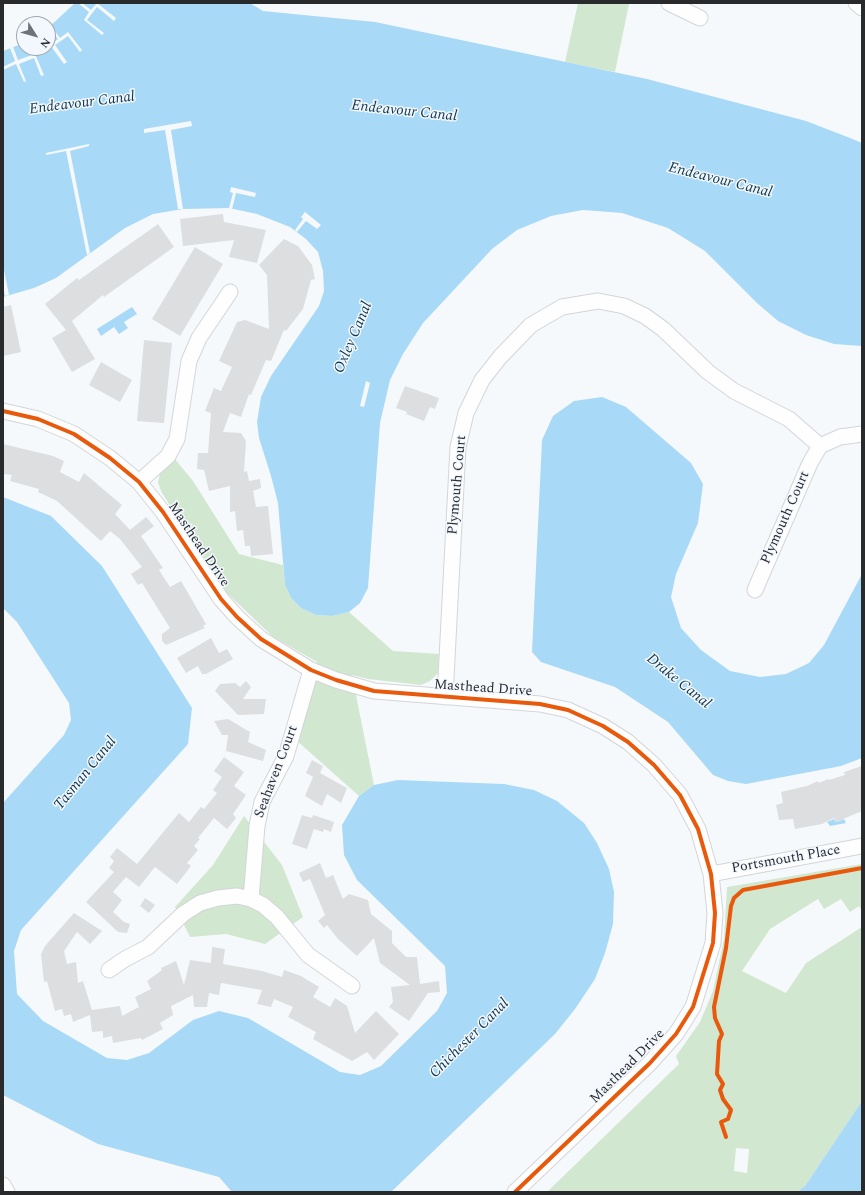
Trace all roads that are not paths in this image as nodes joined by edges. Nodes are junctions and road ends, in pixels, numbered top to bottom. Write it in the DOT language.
graph roads {
  1 [pos="669,3"];
  2 [pos="856,3"];
  3 [pos="862,8"];
  4 [pos="700,18"];
  5 [pos="230,292"];
  6 [pos="3,412"];
  7 [pos="862,434"];
  8 [pos="820,446"];
  9 [pos="139,482"];
  10 [pos="755,590"];
  11 [pos="311,670"];
  12 [pos="445,697"];
  13 [pos="862,846"];
  14 [pos="711,874"];
  15 [pos="251,899"];
  16 [pos="109,970"];
  17 [pos="352,986"];
  18 [pos="3,1185"];
  19 [pos="7,1192"];
  20 [pos="515,1192"];
  1 -- 4 [label="street"];
  2 -- 3 [label="street"];
  5 -- 9 [label="street"];
  6 -- 9 [label="street, Masthead Drive"];
  7 -- 8 [label="street"];
  8 -- 10 [label="street, Plymouth Court"];
  8 -- 12 [label="street, Plymouth Court"];
  9 -- 11 [label="street, Masthead Drive"];
  11 -- 12 [label="street, Masthead Drive"];
  11 -- 15 [label="street, Seahaven Court"];
  12 -- 14 [label="street, Masthead Drive"];
  13 -- 14 [label="street, Portsmouth Place"];
  14 -- 20 [label="street, Masthead Drive"];
  15 -- 16 [label="street"];
  15 -- 17 [label="street"];
  18 -- 19 [label="street"];
}
